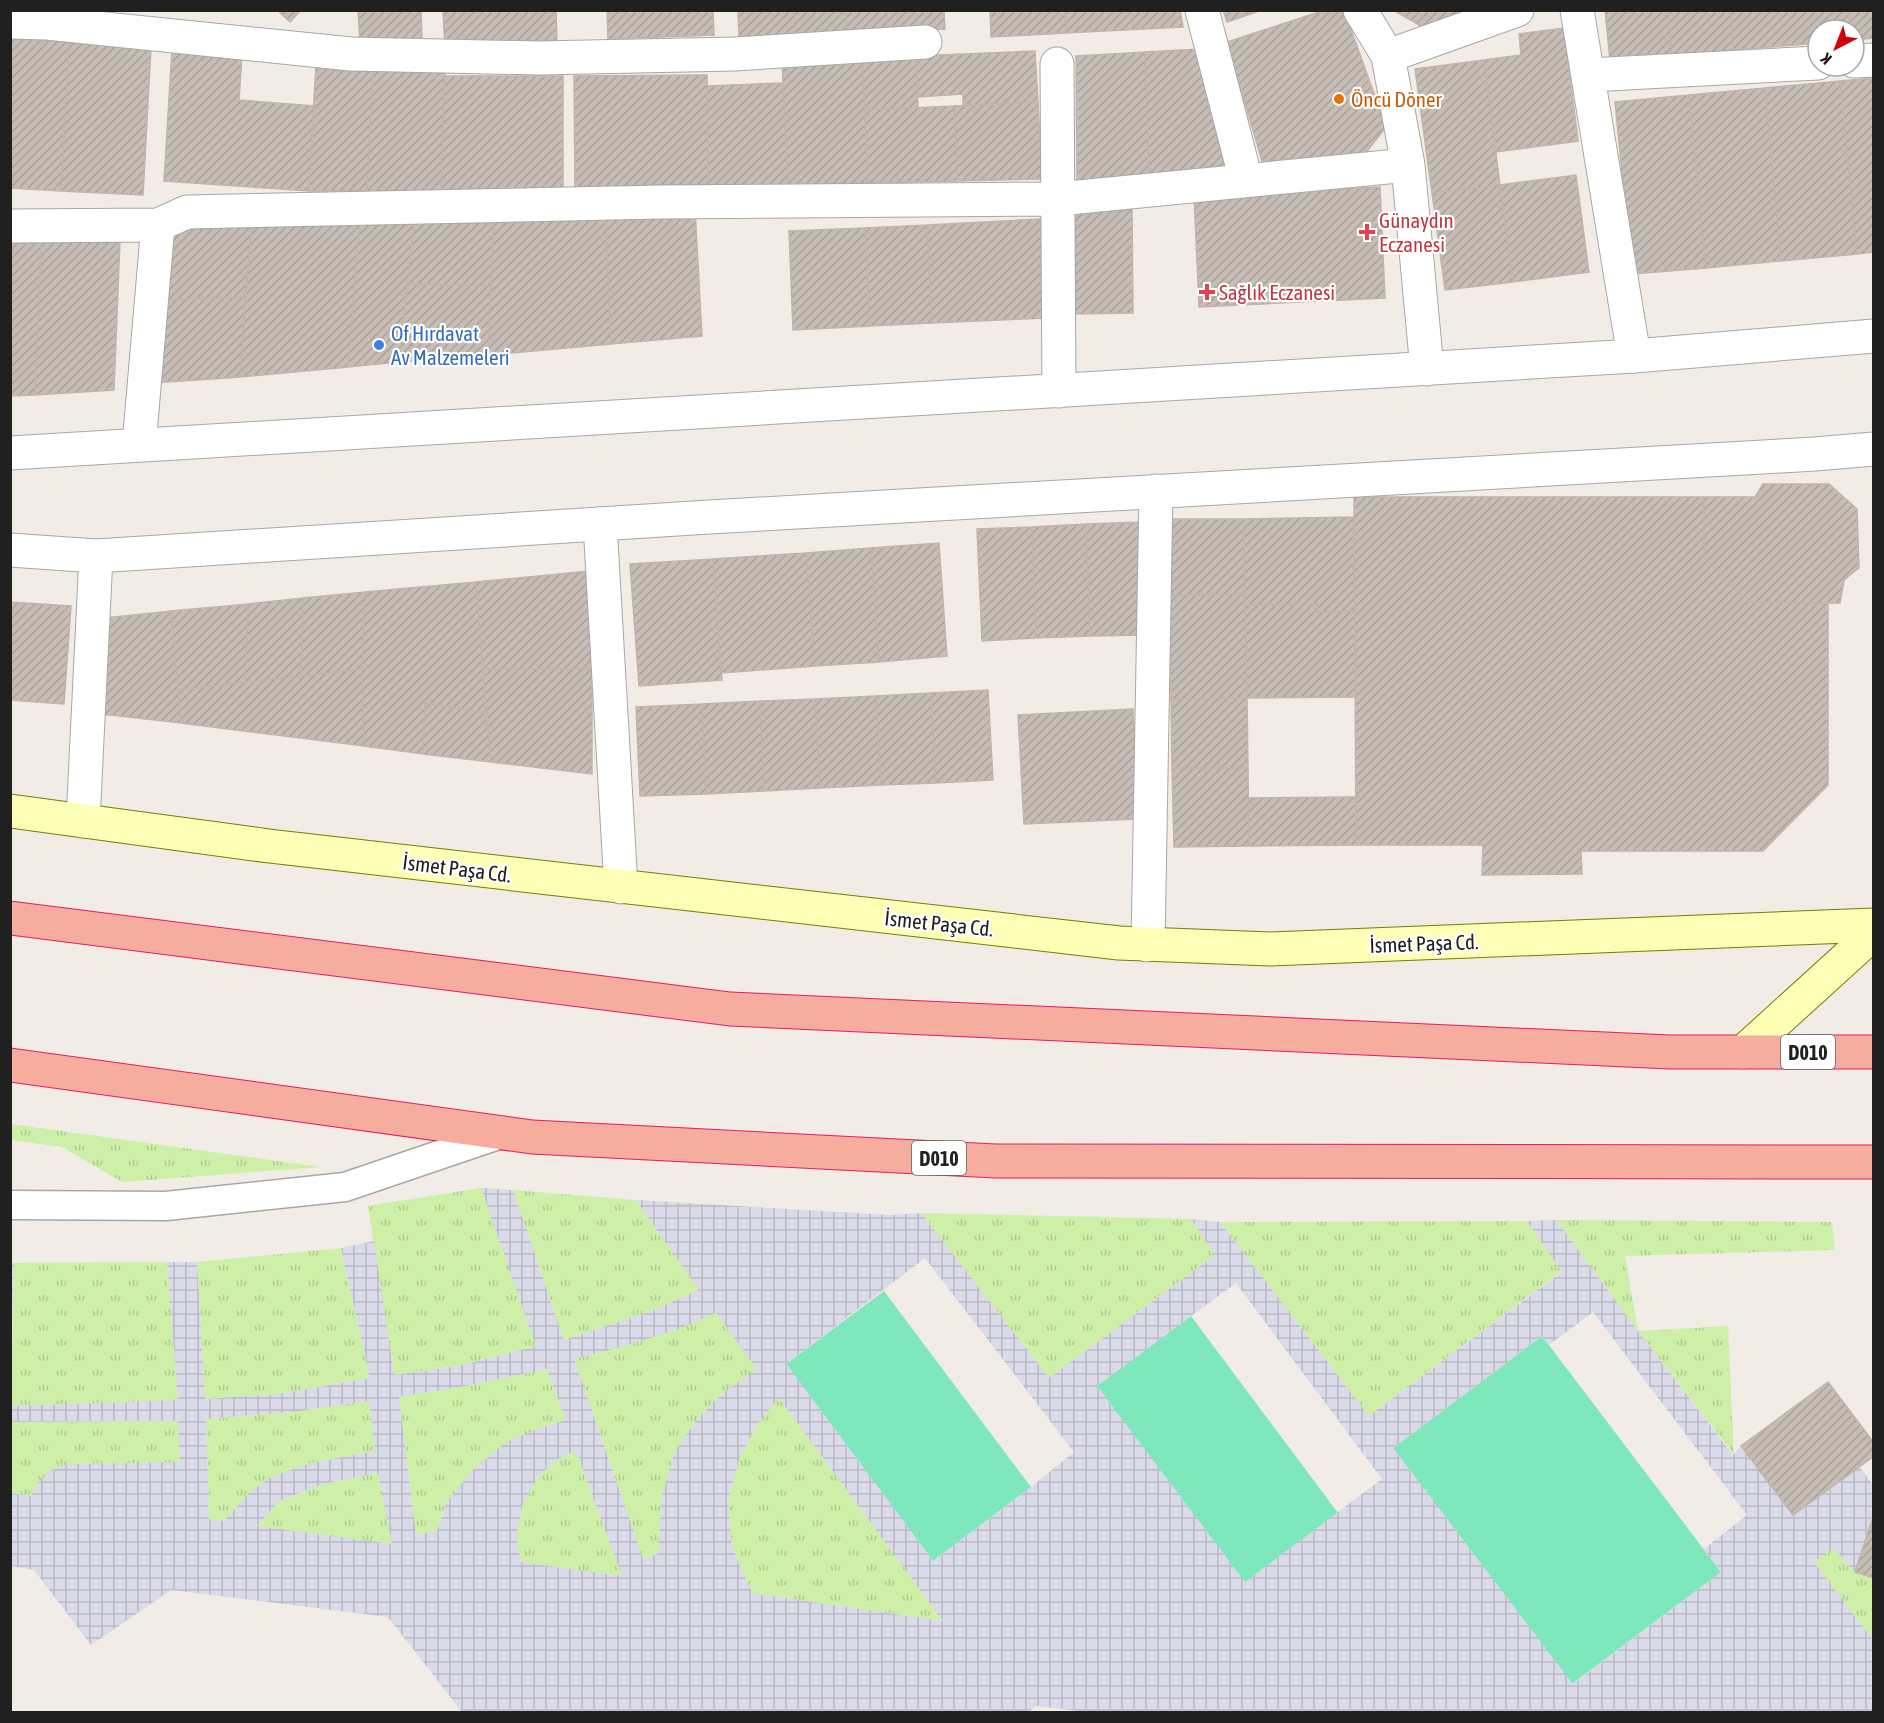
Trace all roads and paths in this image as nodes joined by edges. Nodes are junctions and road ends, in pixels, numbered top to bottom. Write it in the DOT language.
graph roads {
  1 [pos="1202,10"];
  2 [pos="1360,10"];
  3 [pos="1517,10"];
  4 [pos="1577,10"];
  5 [pos="10,22"];
  6 [pos="925,42"];
  7 [pos="1388,56"];
  8 [pos="1057,64"];
  9 [pos="1806,64"];
  10 [pos="1588,75"];
  11 [pos="1408,165"];
  12 [pos="1246,180"];
  13 [pos="1058,199"];
  14 [pos="158,225"];
  15 [pos="10,226"];
  16 [pos="1874,336"];
  17 [pos="1634,356"];
  18 [pos="1427,369"];
  19 [pos="1059,391"];
  20 [pos="139,445"];
  21 [pos="1874,449"];
  22 [pos="10,453"];
  23 [pos="1156,491"];
  24 [pos="600,524"];
  25 [pos="10,550"];
  26 [pos="96,556"];
  27 [pos="10,812"];
  28 [pos="83,821"];
  29 [pos="621,887"];
  30 [pos="10,918"];
  31 [pos="1874,925"];
  32 [pos="1874,933"];
  33 [pos="1148,945"];
  34 [pos="1743,1052"];
  35 [pos="1874,1052"];
  36 [pos="10,1065"];
  37 [pos="504,1133"];
  38 [pos="1874,1162"];
  39 [pos="10,1205"];
  1 -- 12 [label="street"];
  2 -- 7 [label="street"];
  3 -- 7 [label="street"];
  4 -- 10 [label="street"];
  5 -- 6 [label="street"];
  7 -- 11 [label="street"];
  8 -- 13 [label="street"];
  9 -- 10 [label="street"];
  10 -- 17 [label="street"];
  11 -- 12 [label="street"];
  11 -- 18 [label="street"];
  12 -- 13 [label="street"];
  13 -- 14 [label="street"];
  13 -- 19 [label="street"];
  14 -- 15 [label="street"];
  14 -- 20 [label="street"];
  16 -- 17 [label="street"];
  17 -- 18 [label="street"];
  18 -- 19 [label="street"];
  19 -- 20 [label="street"];
  20 -- 22 [label="street"];
  21 -- 23 [label="street"];
  23 -- 24 [label="street"];
  23 -- 33 [label="street"];
  24 -- 26 [label="street"];
  24 -- 29 [label="street"];
  25 -- 26 [label="street"];
  26 -- 28 [label="street"];
  27 -- 28 [label="main road, İsmet Paşa Cd."];
  28 -- 29 [label="main road, İsmet Paşa Cd."];
  29 -- 33 [label="main road, İsmet Paşa Cd."];
  30 -- 34 [label="highway, D010"];
  31 -- 33 [label="main road, İsmet Paşa Cd."];
  32 -- 34 [label="main road"];
  34 -- 35 [label="highway, D010"];
  36 -- 37 [label="highway, D010"];
  37 -- 38 [label="highway, D010"];
  37 -- 39 [label="lane"];
}
